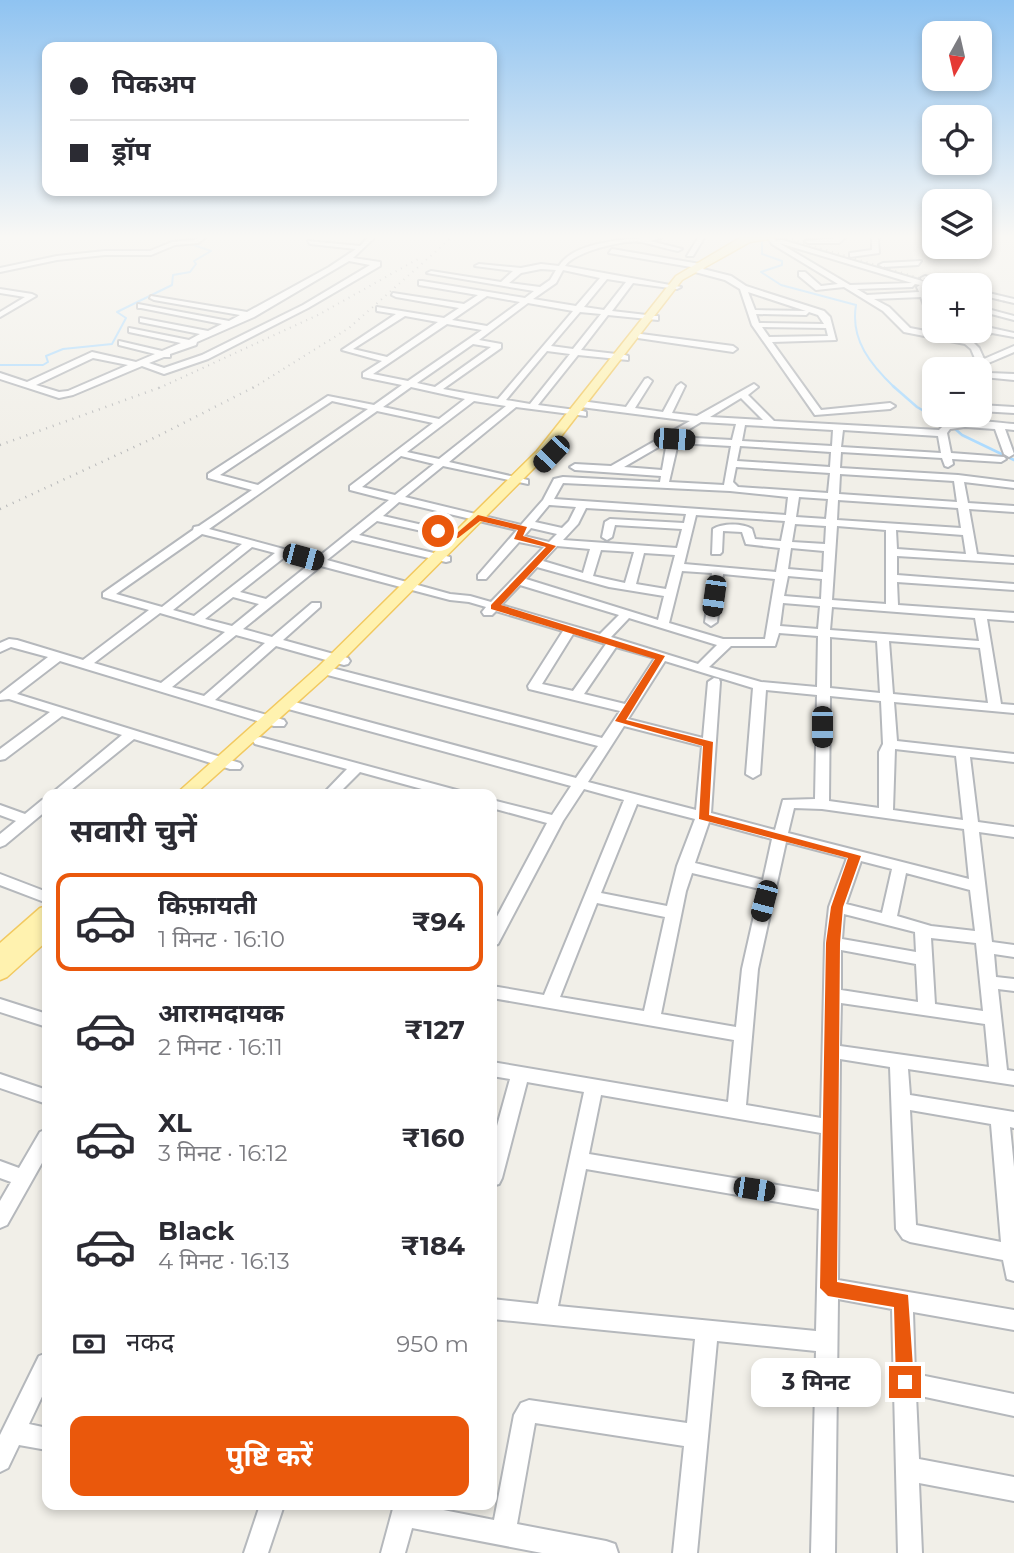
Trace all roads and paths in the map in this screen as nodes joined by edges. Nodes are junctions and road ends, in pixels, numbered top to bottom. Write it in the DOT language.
graph roads {
  1 [pos="164,310"];
  2 [pos="225,310"];
  3 [pos="259,310"];
  4 [pos="297,310"];
  5 [pos="389,310"];
  6 [pos="460,310"];
  7 [pos="513,310"];
  8 [pos="576,310"];
  9 [pos="588,310"];
  10 [pos="608,310"];
  11 [pos="657,310"];
  12 [pos="813,310"];
  13 [pos="885,310"];
  14 [pos="751,312"];
  15 [pos="992,312"];
  16 [pos="404,313"];
  17 [pos="606,313"];
  18 [pos="821,313"];
  19 [pos="251,315"];
  20 [pos="652,318"];
  21 [pos="1014,318"];
  22 [pos="143,320"];
  23 [pos="444,321"];
  24 [pos="233,324"];
  25 [pos="756,325"];
  26 [pos="829,326"];
  27 [pos="489,329"];
  28 [pos="132,330"];
  29 [pos="992,330"];
  30 [pos="922,332"];
  31 [pos="212,334"];
  32 [pos="1014,335"];
  33 [pos="641,336"];
  34 [pos="766,340"];
  35 [pos="471,341"];
  36 [pos="122,342"];
  37 [pos="192,343"];
  38 [pos="545,348"];
  39 [pos="733,349"];
  40 [pos="1014,349"];
  41 [pos="218,351"];
  42 [pos="574,352"];
  43 [pos="167,355"];
  44 [pos="621,357"];
  45 [pos="992,358"];
  46 [pos="386,359"];
  47 [pos="141,365"];
  48 [pos="992,375"];
  49 [pos="0,376"];
  50 [pos="1014,377"];
  51 [pos="648,382"];
  52 [pos="28,385"];
  53 [pos="405,385"];
  54 [pos="681,386"];
  55 [pos="754,387"];
  56 [pos="435,391"];
  57 [pos="742,394"];
  58 [pos="472,398"];
  59 [pos="500,402"];
  60 [pos="514,404"];
  61 [pos="890,406"];
  62 [pos="373,407"];
  63 [pos="532,407"];
  64 [pos="582,409"];
  65 [pos="992,409"];
  66 [pos="629,410"];
  67 [pos="1014,410"];
  68 [pos="666,415"];
  69 [pos="697,419"];
  70 [pos="740,421"];
  71 [pos="441,422"];
  72 [pos="771,423"];
  73 [pos="999,426"];
  74 [pos="1014,427"];
  75 [pos="838,428"];
  76 [pos="942,433"];
  77 [pos="669,439"];
  78 [pos="736,444"];
  79 [pos="836,450"];
  80 [pos="399,453"];
  81 [pos="946,457"];
  82 [pos="441,462"];
  83 [pos="732,464"];
  84 [pos="575,467"];
  85 [pos="614,470"];
  86 [pos="836,470"];
  87 [pos="667,474"];
  88 [pos="955,478"];
  89 [pos="520,481"];
  90 [pos="637,484"];
  91 [pos="1014,485"];
  92 [pos="664,486"];
  93 [pos="257,488"];
  94 [pos="730,488"];
  95 [pos="706,489"];
  96 [pos="794,494"];
  97 [pos="833,496"];
  98 [pos="395,499"];
  99 [pos="547,502"];
  100 [pos="583,504"];
  101 [pos="962,505"];
  102 [pos="634,507"];
  103 [pos="1014,509"];
  104 [pos="697,511"];
  105 [pos="375,517"];
  106 [pos="482,518"];
  107 [pos="790,519"];
  108 [pos="635,523"];
  109 [pos="831,523"];
  110 [pos="688,526"];
  111 [pos="891,527"];
  112 [pos="198,529"];
  113 [pos="523,530"];
  114 [pos="564,532"];
  115 [pos="967,533"];
  116 [pos="458,536"];
  117 [pos="353,537"];
  118 [pos="607,537"];
  119 [pos="250,543"];
  120 [pos="553,545"];
  121 [pos="786,545"];
  122 [pos="596,546"];
  123 [pos="830,548"];
  124 [pos="640,549"];
  125 [pos="284,552"];
  126 [pos="681,552"];
  127 [pos="716,552"];
  128 [pos="891,552"];
  129 [pos="442,558"];
  130 [pos="972,558"];
  131 [pos="1014,560"];
  132 [pos="322,562"];
  133 [pos="536,563"];
  134 [pos="678,567"];
  135 [pos="718,570"];
  136 [pos="782,574"];
  137 [pos="829,576"];
  138 [pos="482,577"];
  139 [pos="587,578"];
  140 [pos="892,578"];
  141 [pos="520,581"];
  142 [pos="609,584"];
  143 [pos="413,586"];
  144 [pos="1014,587"];
  145 [pos="629,588"];
  146 [pos="231,593"];
  147 [pos="671,593"];
  148 [pos="778,599"];
  149 [pos="590,602"];
  150 [pos="269,603"];
  151 [pos="827,603"];
  152 [pos="316,605"];
  153 [pos="892,608"];
  154 [pos="161,610"];
  155 [pos="491,610"];
  156 [pos="627,614"];
  157 [pos="981,615"];
  158 [pos="1014,617"];
  159 [pos="197,620"];
  160 [pos="711,622"];
  161 [pos="663,625"];
  162 [pos="773,629"];
  163 [pos="234,631"];
  164 [pos="566,633"];
  165 [pos="824,634"];
  166 [pos="883,638"];
  167 [pos="274,642"];
  168 [pos="726,643"];
  169 [pos="607,644"];
  170 [pos="985,645"];
  171 [pos="0,648"];
  172 [pos="58,656"];
  173 [pos="659,661"];
  174 [pos="85,664"];
  175 [pos="334,665"];
  176 [pos="700,669"];
  177 [pos="714,682"];
  178 [pos="163,688"];
  179 [pos="760,690"];
  180 [pos="576,696"];
  181 [pos="4,697"];
  182 [pos="822,697"];
  183 [pos="206,701"];
  184 [pos="886,703"];
  185 [pos="291,706"];
  186 [pos="995,708"];
  187 [pos="629,709"];
  188 [pos="1014,709"];
  189 [pos="60,711"];
  190 [pos="1014,717"];
  191 [pos="620,721"];
  192 [pos="274,722"];
  193 [pos="131,734"];
  194 [pos="260,741"];
  195 [pos="604,743"];
  196 [pos="709,744"];
  197 [pos="890,744"];
  198 [pos="962,753"];
  199 [pos="0,756"];
  200 [pos="1014,758"];
  201 [pos="229,764"];
  202 [pos="356,768"];
  203 [pos="753,774"];
  204 [pos="580,784"];
  205 [pos="64,789"];
  206 [pos="192,789"];
  207 [pos="206,789"];
  208 [pos="335,789"];
  209 [pos="436,789"];
  210 [pos="632,799"];
  211 [pos="822,804"];
  212 [pos="497,805"];
  213 [pos="42,807"];
  214 [pos="0,810"];
  215 [pos="886,814"];
  216 [pos="703,817"];
  217 [pos="27,820"];
  218 [pos="556,821"];
  219 [pos="971,826"];
  220 [pos="1014,832"];
  221 [pos="782,837"];
  222 [pos="0,842"];
  223 [pos="855,856"];
  224 [pos="685,866"];
  225 [pos="900,867"];
  226 [pos="0,879"];
  227 [pos="768,886"];
  228 [pos="977,886"];
  229 [pos="42,896"];
  230 [pos="594,897"];
  231 [pos="837,907"];
  232 [pos="672,913"];
  233 [pos="888,919"];
  234 [pos="925,929"];
  235 [pos="42,930"];
  236 [pos="497,931"];
  237 [pos="42,932"];
  238 [pos="982,942"];
  239 [pos="833,943"];
  240 [pos="1014,951"];
  241 [pos="0,954"];
  242 [pos="925,959"];
  243 [pos="0,972"];
  244 [pos="987,982"];
  245 [pos="1014,985"];
  246 [pos="497,993"];
  247 [pos="831,995"];
  248 [pos="549,1003"];
  249 [pos="0,1005"];
  250 [pos="927,1009"];
  251 [pos="42,1019"];
  252 [pos="992,1019"];
  253 [pos="651,1020"];
  254 [pos="744,1035"];
  255 [pos="831,1051"];
  256 [pos="899,1061"];
  257 [pos="497,1070"];
  258 [pos="520,1074"];
  259 [pos="1007,1077"];
  260 [pos="0,1081"];
  261 [pos="594,1086"];
  262 [pos="42,1095"];
  263 [pos="901,1101"];
  264 [pos="736,1110"];
  265 [pos="1007,1119"];
  266 [pos="831,1127"];
  267 [pos="42,1146"];
  268 [pos="497,1147"];
  269 [pos="578,1160"];
  270 [pos="0,1169"];
  271 [pos="23,1179"];
  272 [pos="829,1202"];
  273 [pos="1012,1202"];
  274 [pos="0,1219"];
  275 [pos="1013,1262"];
  276 [pos="828,1288"];
  277 [pos="902,1301"];
  278 [pos="497,1310"];
  279 [pos="546,1315"];
  280 [pos="1014,1320"];
  281 [pos="707,1332"];
  282 [pos="827,1342"];
  283 [pos="42,1373"];
  284 [pos="905,1382"];
  285 [pos="1014,1405"];
  286 [pos="13,1432"];
  287 [pos="696,1436"];
  288 [pos="42,1438"];
  289 [pos="0,1460"];
  290 [pos="908,1469"];
  291 [pos="1014,1489"];
  292 [pos="270,1510"];
  293 [pos="404,1510"];
  294 [pos="503,1534"];
  295 [pos="256,1553"];
  296 [pos="393,1553"];
  297 [pos="606,1553"];
  298 [pos="685,1553"];
  299 [pos="822,1553"];
  300 [pos="910,1553"];
  1 -- 24 [label="street"];
  2 -- 19 [label="street"];
  3 -- 19 [label="street"];
  4 -- 41 [label="street"];
  5 -- 16 [label="street"];
  6 -- 23 [label="street"];
  7 -- 27 [label="street"];
  8 -- 38 [label="street"];
  9 -- 17 [label="street"];
  10 -- 17 [label="street"];
  11 -- 20 [label="main road"];
  12 -- 18 [label="street"];
  13 -- 30 [label="street"];
  14 -- 18 [label="street"];
  14 -- 25 [label="street"];
  15 -- 21 [label="street"];
  16 -- 23 [label="street"];
  16 -- 46 [label="street"];
  17 -- 20 [label="street"];
  17 -- 42 [label="street"];
  18 -- 26 [label="street"];
  19 -- 24 [label="street"];
  20 -- 33 [label="main road"];
  20 -- 44 [label="main road"];
  22 -- 31 [label="street"];
  23 -- 27 [label="street"];
  23 -- 46 [label="street"];
  24 -- 31 [label="street"];
  25 -- 26 [label="street"];
  25 -- 34 [label="street"];
  26 -- 34 [label="street"];
  27 -- 35 [label="street"];
  28 -- 37 [label="street"];
  29 -- 32 [label="street"];
  31 -- 37 [label="street"];
  33 -- 39 [label="street"];
  33 -- 44 [label="main road"];
  34 -- 61 [label="street"];
  35 -- 53 [label="street"];
  35 -- 56 [label="street"];
  36 -- 43 [label="street"];
  37 -- 41 [label="street"];
  37 -- 43 [label="street"];
  38 -- 42 [label="street"];
  38 -- 59 [label="street"];
  40 -- 45 [label="street"];
  41 -- 47 [label="street"];
  42 -- 44 [label="street"];
  42 -- 63 [label="street"];
  43 -- 47 [label="street"];
  44 -- 64 [label="main road"];
  46 -- 53 [label="street"];
  47 -- 52 [label="street"];
  47 -- 52 [label="street"];
  48 -- 50 [label="street"];
  49 -- 52 [label="street"];
  51 -- 66 [label="street"];
  53 -- 56 [label="street"];
  53 -- 62 [label="street"];
  54 -- 68 [label="street"];
  55 -- 57 [label="street"];
  56 -- 58 [label="street"];
  57 -- 69 [label="street"];
  57 -- 72 [label="street"];
  58 -- 59 [label="street"];
  58 -- 71 [label="street"];
  59 -- 60 [label="street"];
  60 -- 63 [label="street"];
  60 -- 82 [label="street"];
  62 -- 71 [label="street"];
  62 -- 93 [label="street"];
  62 -- 93 [label="street"];
  63 -- 64 [label="street"];
  64 -- 66 [label="street"];
  64 -- 89 [label="main road"];
  65 -- 67 [label="street"];
  66 -- 68 [label="street"];
  68 -- 69 [label="street"];
  69 -- 70 [label="street"];
  69 -- 77 [label="street"];
  70 -- 72 [label="street"];
  70 -- 78 [label="street"];
  71 -- 80 [label="street"];
  72 -- 75 [label="street"];
  73 -- 74 [label="street"];
  73 -- 76 [label="street"];
  73 -- 81 [label="street"];
  75 -- 76 [label="street"];
  75 -- 79 [label="street"];
  76 -- 81 [label="street"];
  77 -- 78 [label="street"];
  77 -- 85 [label="street"];
  77 -- 87 [label="street"];
  78 -- 79 [label="street"];
  78 -- 83 [label="street"];
  79 -- 81 [label="street"];
  79 -- 86 [label="street"];
  80 -- 82 [label="street"];
  80 -- 98 [label="street"];
  81 -- 88 [label="street"];
  82 -- 89 [label="street"];
  82 -- 98 [label="street"];
  83 -- 86 [label="street"];
  83 -- 94 [label="street"];
  84 -- 85 [label="street"];
  85 -- 87 [label="street"];
  86 -- 88 [label="street"];
  86 -- 97 [label="street"];
  87 -- 92 [label="street"];
  88 -- 91 [label="street"];
  88 -- 101 [label="street"];
  89 -- 106 [label="main road"];
  90 -- 92 [label="street"];
  90 -- 99 [label="street"];
  90 -- 102 [label="street"];
  92 -- 95 [label="street"];
  93 -- 112 [label="street"];
  94 -- 95 [label="street"];
  94 -- 96 [label="street"];
  95 -- 104 [label="street"];
  96 -- 97 [label="street"];
  96 -- 107 [label="street"];
  97 -- 101 [label="street"];
  97 -- 109 [label="street"];
  98 -- 105 [label="street"];
  98 -- 106 [label="street"];
  99 -- 100 [label="street"];
  99 -- 113 [label="street"];
  100 -- 102 [label="street"];
  100 -- 114 [label="street"];
  101 -- 103 [label="street"];
  101 -- 115 [label="street"];
  102 -- 104 [label="street"];
  102 -- 108 [label="street"];
  104 -- 107 [label="street"];
  104 -- 110 [label="street"];
  105 -- 116 [label="street"];
  105 -- 117 [label="street"];
  106 -- 113 [label="street"];
  106 -- 116 [label="main road"];
  106 -- 129 [label="main road"];
  107 -- 109 [label="street"];
  107 -- 121 [label="street"];
  108 -- 110 [label="street"];
  108 -- 118 [label="street"];
  109 -- 111 [label="street"];
  109 -- 123 [label="street"];
  110 -- 126 [label="street"];
  111 -- 115 [label="street"];
  111 -- 128 [label="street"];
  112 -- 119 [label="street"];
  112 -- 154 [label="street"];
  113 -- 114 [label="street"];
  113 -- 120 [label="street"];
  113 -- 138 [label="street"];
  114 -- 120 [label="street"];
  115 -- 130 [label="street"];
  116 -- 129 [label="main road"];
  117 -- 129 [label="street"];
  117 -- 132 [label="street"];
  119 -- 125 [label="street"];
  119 -- 154 [label="street"];
  120 -- 122 [label="street"];
  120 -- 133 [label="street"];
  121 -- 123 [label="street"];
  121 -- 127 [label="street"];
  121 -- 136 [label="street"];
  122 -- 124 [label="street"];
  122 -- 139 [label="street"];
  123 -- 137 [label="street"];
  124 -- 126 [label="street"];
  124 -- 145 [label="street"];
  125 -- 132 [label="street"];
  125 -- 146 [label="street"];
  126 -- 134 [label="street"];
  128 -- 130 [label="street"];
  128 -- 140 [label="street"];
  129 -- 143 [label="main road"];
  130 -- 131 [label="street"];
  132 -- 143 [label="street"];
  132 -- 150 [label="street"];
  133 -- 139 [label="street"];
  133 -- 141 [label="street"];
  134 -- 135 [label="street"];
  134 -- 147 [label="street"];
  135 -- 136 [label="street"];
  135 -- 160 [label="street"];
  136 -- 137 [label="street"];
  136 -- 148 [label="street"];
  137 -- 151 [label="street"];
  139 -- 142 [label="street"];
  140 -- 144 [label="street"];
  140 -- 153 [label="street"];
  141 -- 149 [label="street"];
  141 -- 155 [label="street"];
  142 -- 145 [label="street"];
  142 -- 149 [label="street"];
  143 -- 155 [label="street"];
  143 -- 175 [label="main road"];
  145 -- 147 [label="street"];
  146 -- 150 [label="street"];
  146 -- 159 [label="street"];
  147 -- 161 [label="street"];
  148 -- 151 [label="street"];
  148 -- 162 [label="street"];
  149 -- 156 [label="street"];
  150 -- 163 [label="street"];
  151 -- 153 [label="street"];
  151 -- 165 [label="street"];
  152 -- 167 [label="street"];
  153 -- 157 [label="street"];
  154 -- 159 [label="street"];
  154 -- 174 [label="street"];
  155 -- 164 [label="street"];
  156 -- 161 [label="street"];
  156 -- 169 [label="street"];
  157 -- 158 [label="street"];
  157 -- 170 [label="street"];
  159 -- 163 [label="street"];
  161 -- 168 [label="street"];
  162 -- 165 [label="street"];
  162 -- 168 [label="street"];
  163 -- 167 [label="street"];
  163 -- 178 [label="street"];
  164 -- 169 [label="street"];
  164 -- 180 [label="street"];
  165 -- 166 [label="street"];
  165 -- 182 [label="street"];
  166 -- 170 [label="street"];
  166 -- 184 [label="street"];
  167 -- 175 [label="street"];
  167 -- 183 [label="street"];
  168 -- 176 [label="street"];
  169 -- 173 [label="street"];
  169 -- 180 [label="street"];
  170 -- 186 [label="street"];
  171 -- 172 [label="street"];
  172 -- 174 [label="street"];
  172 -- 181 [label="street"];
  173 -- 176 [label="street"];
  173 -- 177 [label="street"];
  173 -- 187 [label="street"];
  174 -- 178 [label="street"];
  175 -- 185 [label="main road"];
  175 -- 195 [label="street"];
  176 -- 179 [label="street"];
  177 -- 179 [label="street"];
  177 -- 196 [label="street"];
  178 -- 183 [label="street"];
  179 -- 182 [label="street"];
  179 -- 203 [label="street"];
  180 -- 187 [label="street"];
  181 -- 189 [label="street"];
  182 -- 184 [label="street"];
  182 -- 211 [label="street"];
  183 -- 192 [label="street"];
  184 -- 186 [label="street"];
  184 -- 190 [label="street"];
  184 -- 197 [label="street"];
  185 -- 192 [label="main road"];
  185 -- 204 [label="street"];
  186 -- 188 [label="street"];
  187 -- 191 [label="street"];
  189 -- 193 [label="street"];
  189 -- 199 [label="street"];
  191 -- 195 [label="street"];
  191 -- 196 [label="street"];
  192 -- 194 [label="main road"];
  192 -- 201 [label="main road"];
  193 -- 201 [label="street"];
  193 -- 205 [label="street"];
  194 -- 201 [label="main road"];
  194 -- 202 [label="street"];
  195 -- 204 [label="street"];
  196 -- 216 [label="street"];
  197 -- 198 [label="street"];
  197 -- 215 [label="street"];
  198 -- 200 [label="street"];
  198 -- 219 [label="street"];
  201 -- 206 [label="main road"];
  201 -- 207 [label="main road"];
  202 -- 208 [label="street"];
  202 -- 209 [label="street"];
  204 -- 210 [label="street"];
  204 -- 218 [label="street"];
  210 -- 216 [label="street"];
  210 -- 230 [label="street"];
  211 -- 215 [label="street"];
  211 -- 221 [label="street"];
  212 -- 218 [label="street"];
  213 -- 217 [label="street"];
  214 -- 217 [label="street"];
  215 -- 219 [label="street"];
  216 -- 221 [label="street"];
  216 -- 224 [label="street"];
  217 -- 222 [label="street"];
  218 -- 236 [label="street"];
  219 -- 220 [label="street"];
  219 -- 228 [label="street"];
  221 -- 223 [label="street"];
  221 -- 227 [label="street"];
  223 -- 225 [label="street"];
  223 -- 231 [label="street"];
  224 -- 227 [label="street"];
  224 -- 232 [label="street"];
  225 -- 228 [label="street"];
  225 -- 233 [label="street"];
  226 -- 229 [label="street"];
  227 -- 254 [label="street"];
  228 -- 238 [label="street"];
  230 -- 232 [label="street"];
  230 -- 248 [label="street"];
  231 -- 233 [label="street"];
  231 -- 239 [label="street"];
  232 -- 253 [label="street"];
  233 -- 234 [label="street"];
  234 -- 238 [label="street"];
  234 -- 242 [label="street"];
  235 -- 241 [label="main road"];
  237 -- 243 [label="main road"];
  238 -- 240 [label="street"];
  238 -- 244 [label="street"];
  239 -- 242 [label="street"];
  239 -- 247 [label="street"];
  242 -- 250 [label="street"];
  244 -- 245 [label="street"];
  244 -- 252 [label="street"];
  246 -- 248 [label="street"];
  247 -- 250 [label="street"];
  247 -- 255 [label="street"];
  248 -- 253 [label="street"];
  249 -- 251 [label="street"];
  250 -- 252 [label="street"];
  252 -- 259 [label="street"];
  253 -- 254 [label="street"];
  254 -- 264 [label="street"];
  255 -- 256 [label="street"];
  255 -- 266 [label="street"];
  256 -- 259 [label="street"];
  256 -- 263 [label="street"];
  257 -- 258 [label="street"];
  258 -- 261 [label="street"];
  258 -- 268 [label="street"];
  260 -- 262 [label="street"];
  261 -- 264 [label="street"];
  261 -- 269 [label="street"];
  263 -- 265 [label="street"];
  263 -- 275 [label="street"];
  264 -- 266 [label="street"];
  265 -- 273 [label="street"];
  266 -- 272 [label="street"];
  267 -- 271 [label="street"];
  269 -- 272 [label="street"];
  269 -- 279 [label="street"];
  270 -- 271 [label="street"];
  271 -- 274 [label="street"];
  272 -- 276 [label="street"];
  273 -- 275 [label="street"];
  276 -- 277 [label="street"];
  276 -- 282 [label="street"];
  277 -- 280 [label="street"];
  277 -- 284 [label="street"];
  278 -- 279 [label="street"];
  279 -- 281 [label="street"];
  281 -- 282 [label="street"];
  281 -- 287 [label="street"];
  282 -- 299 [label="street"];
  283 -- 286 [label="street"];
  284 -- 285 [label="street"];
  284 -- 290 [label="street"];
  286 -- 288 [label="street"];
  286 -- 289 [label="street"];
  287 -- 294 [label="street"];
  287 -- 298 [label="street"];
  290 -- 291 [label="street"];
  290 -- 300 [label="street"];
  292 -- 295 [label="street"];
  293 -- 294 [label="street"];
  293 -- 296 [label="street"];
  294 -- 297 [label="street"];
}
